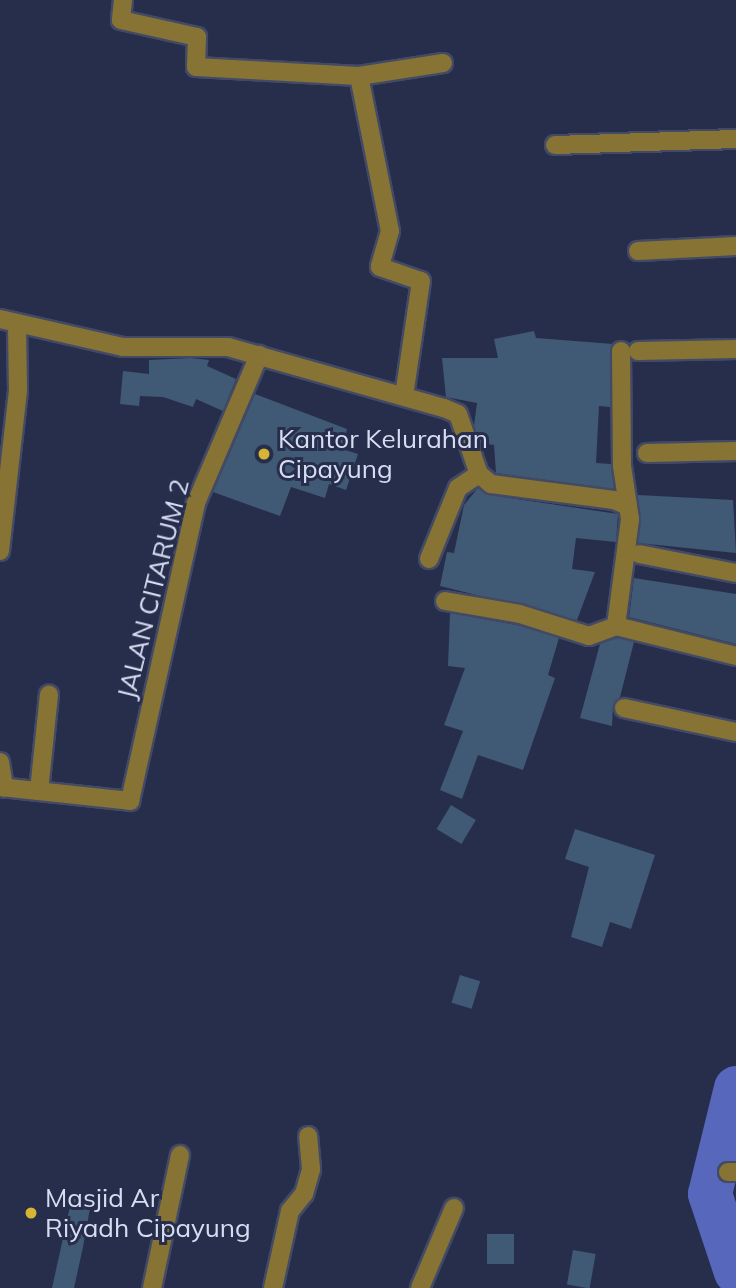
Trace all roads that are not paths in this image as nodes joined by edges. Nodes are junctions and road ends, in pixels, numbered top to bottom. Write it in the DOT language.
graph roads {
  1 [pos="123,0"];
  2 [pos="443,63"];
  3 [pos="359,76"];
  4 [pos="736,139"];
  5 [pos="555,145"];
  6 [pos="736,246"];
  7 [pos="638,251"];
  8 [pos="9,321"];
  9 [pos="736,349"];
  10 [pos="259,355"];
  11 [pos="404,396"];
  12 [pos="736,452"];
  13 [pos="647,453"];
  14 [pos="479,474"];
  15 [pos="628,506"];
  16 [pos="0,551"];
  17 [pos="639,554"];
  18 [pos="429,559"];
  19 [pos="736,573"];
  20 [pos="445,601"];
  21 [pos="616,626"];
  22 [pos="736,656"];
  23 [pos="49,695"];
  24 [pos="624,708"];
  25 [pos="736,732"];
  26 [pos="0,762"];
  27 [pos="2,787"];
  28 [pos="39,791"];
  29 [pos="308,1136"];
  30 [pos="180,1156"];
  31 [pos="454,1208"];
  32 [pos="152,1288"];
  33 [pos="273,1288"];
  34 [pos="420,1288"];
  1 -- 3 [label="street"];
  2 -- 3 [label="street"];
  3 -- 11 [label="street"];
  4 -- 5 [label="street"];
  6 -- 7 [label="street"];
  8 -- 10 [label="street"];
  8 -- 16 [label="street"];
  9 -- 15 [label="street"];
  10 -- 11 [label="street"];
  10 -- 28 [label="street, JALAN CITARUM 2"];
  11 -- 14 [label="street"];
  12 -- 13 [label="street"];
  14 -- 15 [label="street"];
  14 -- 18 [label="street"];
  15 -- 21 [label="street"];
  17 -- 19 [label="street"];
  20 -- 21 [label="street"];
  21 -- 22 [label="street"];
  23 -- 28 [label="street"];
  24 -- 25 [label="street"];
  26 -- 27 [label="street"];
  27 -- 28 [label="street"];
  29 -- 33 [label="street"];
  30 -- 32 [label="street"];
  31 -- 34 [label="street"];
}
